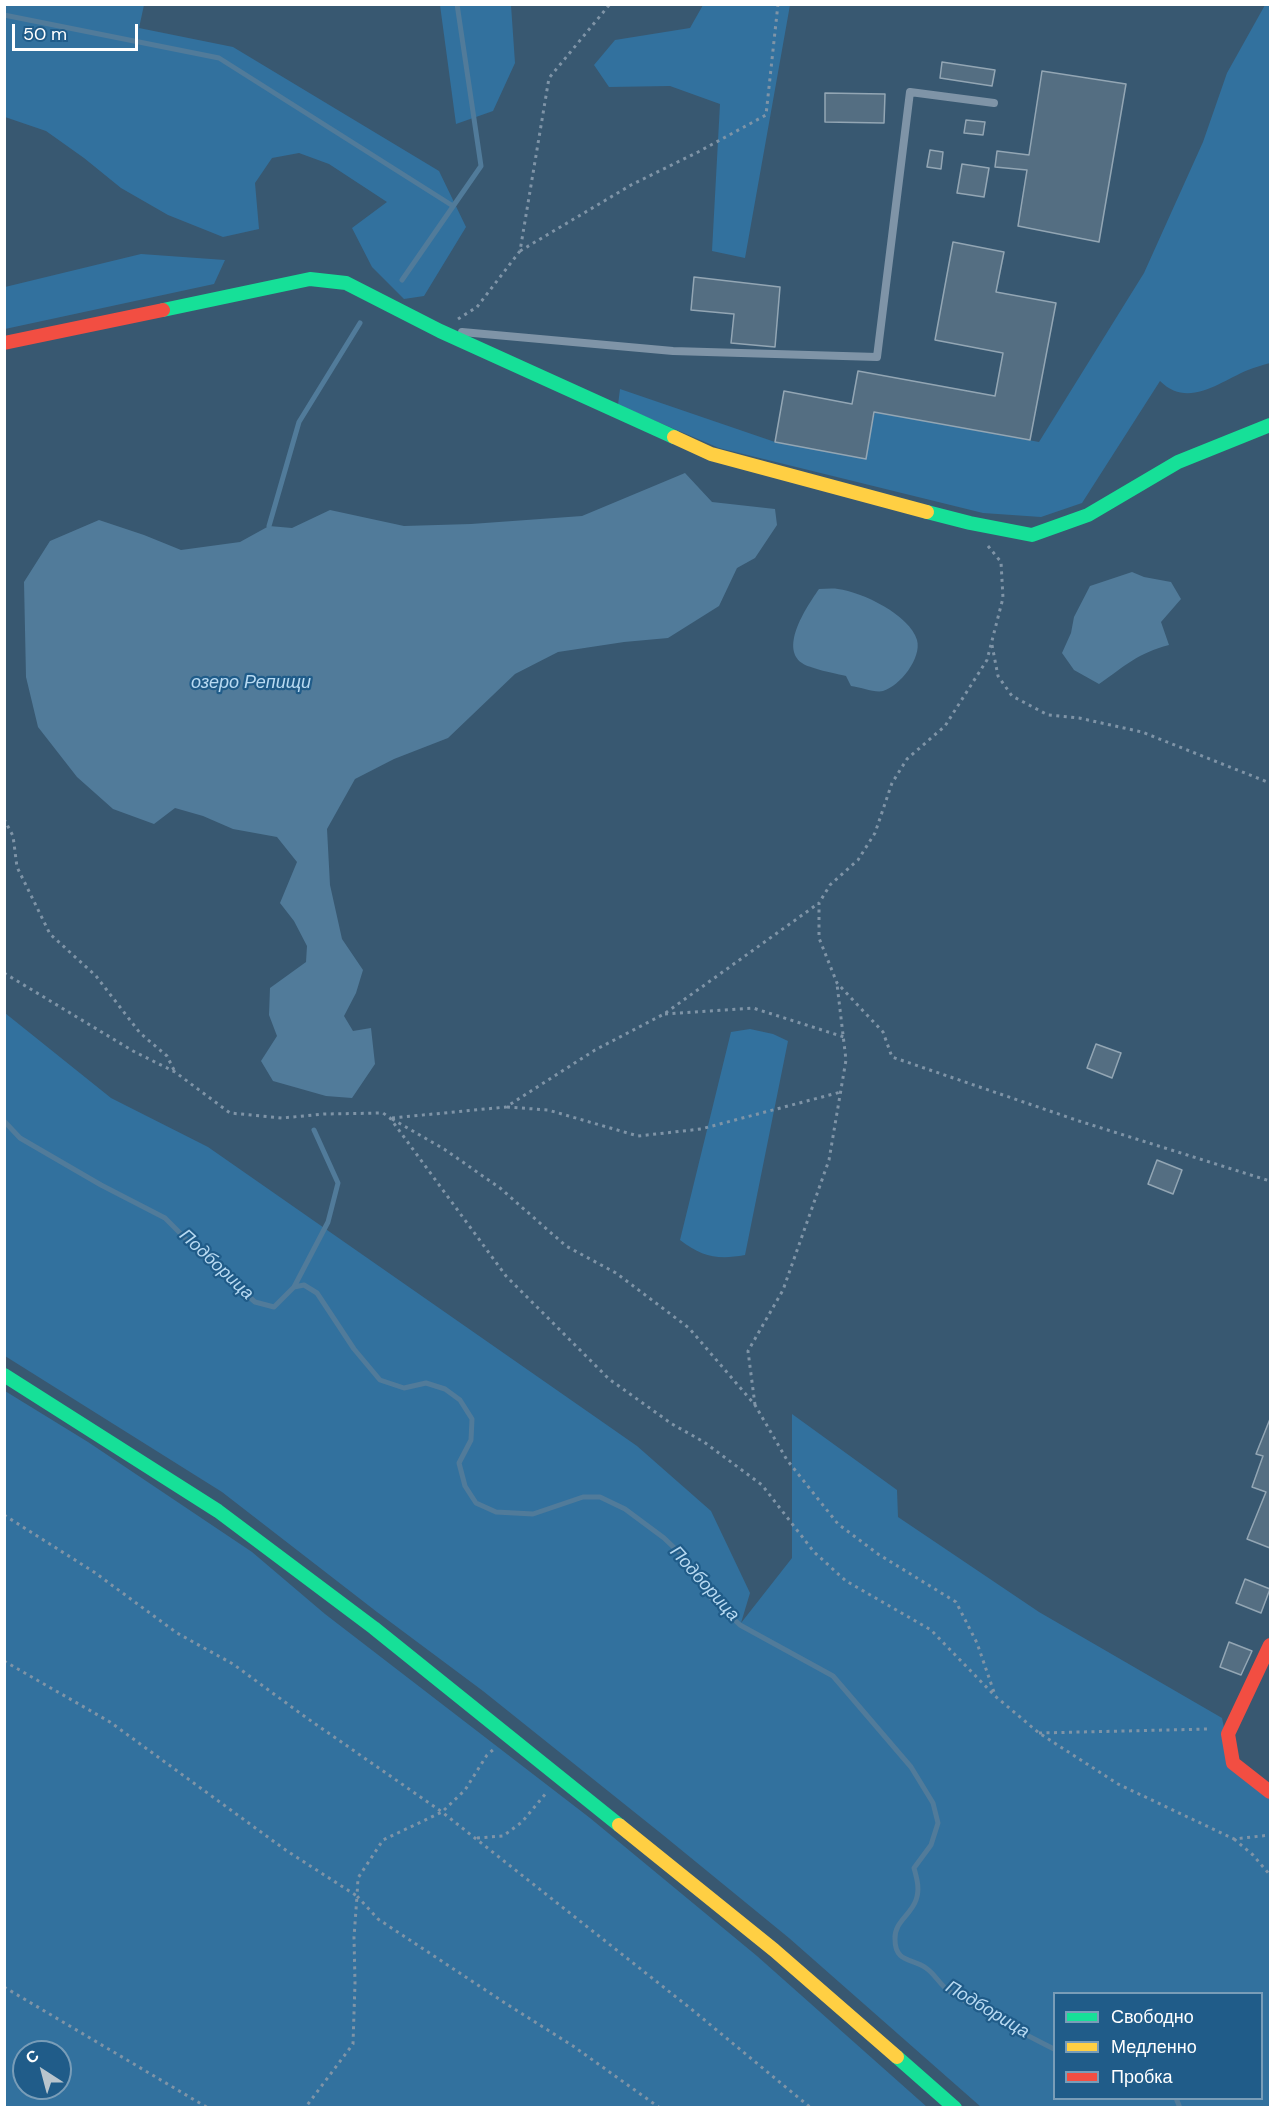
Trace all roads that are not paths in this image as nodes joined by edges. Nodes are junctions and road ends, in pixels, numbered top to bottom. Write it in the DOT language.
graph roads {
  1 [pos="994,103"];
  2 [pos="440,331"];
  3 [pos="4,343"];
  4 [pos="1270,425"];
  5 [pos="4,1375"];
  6 [pos="1270,1645"];
  7 [pos="1270,1792"];
  8 [pos="955,2108"];
  1 -- 2 [label="lane"];
  2 -- 3 [label="street"];
  2 -- 4 [label="street"];
  5 -- 8 [label="street"];
  6 -- 7 [label="street"];
}
